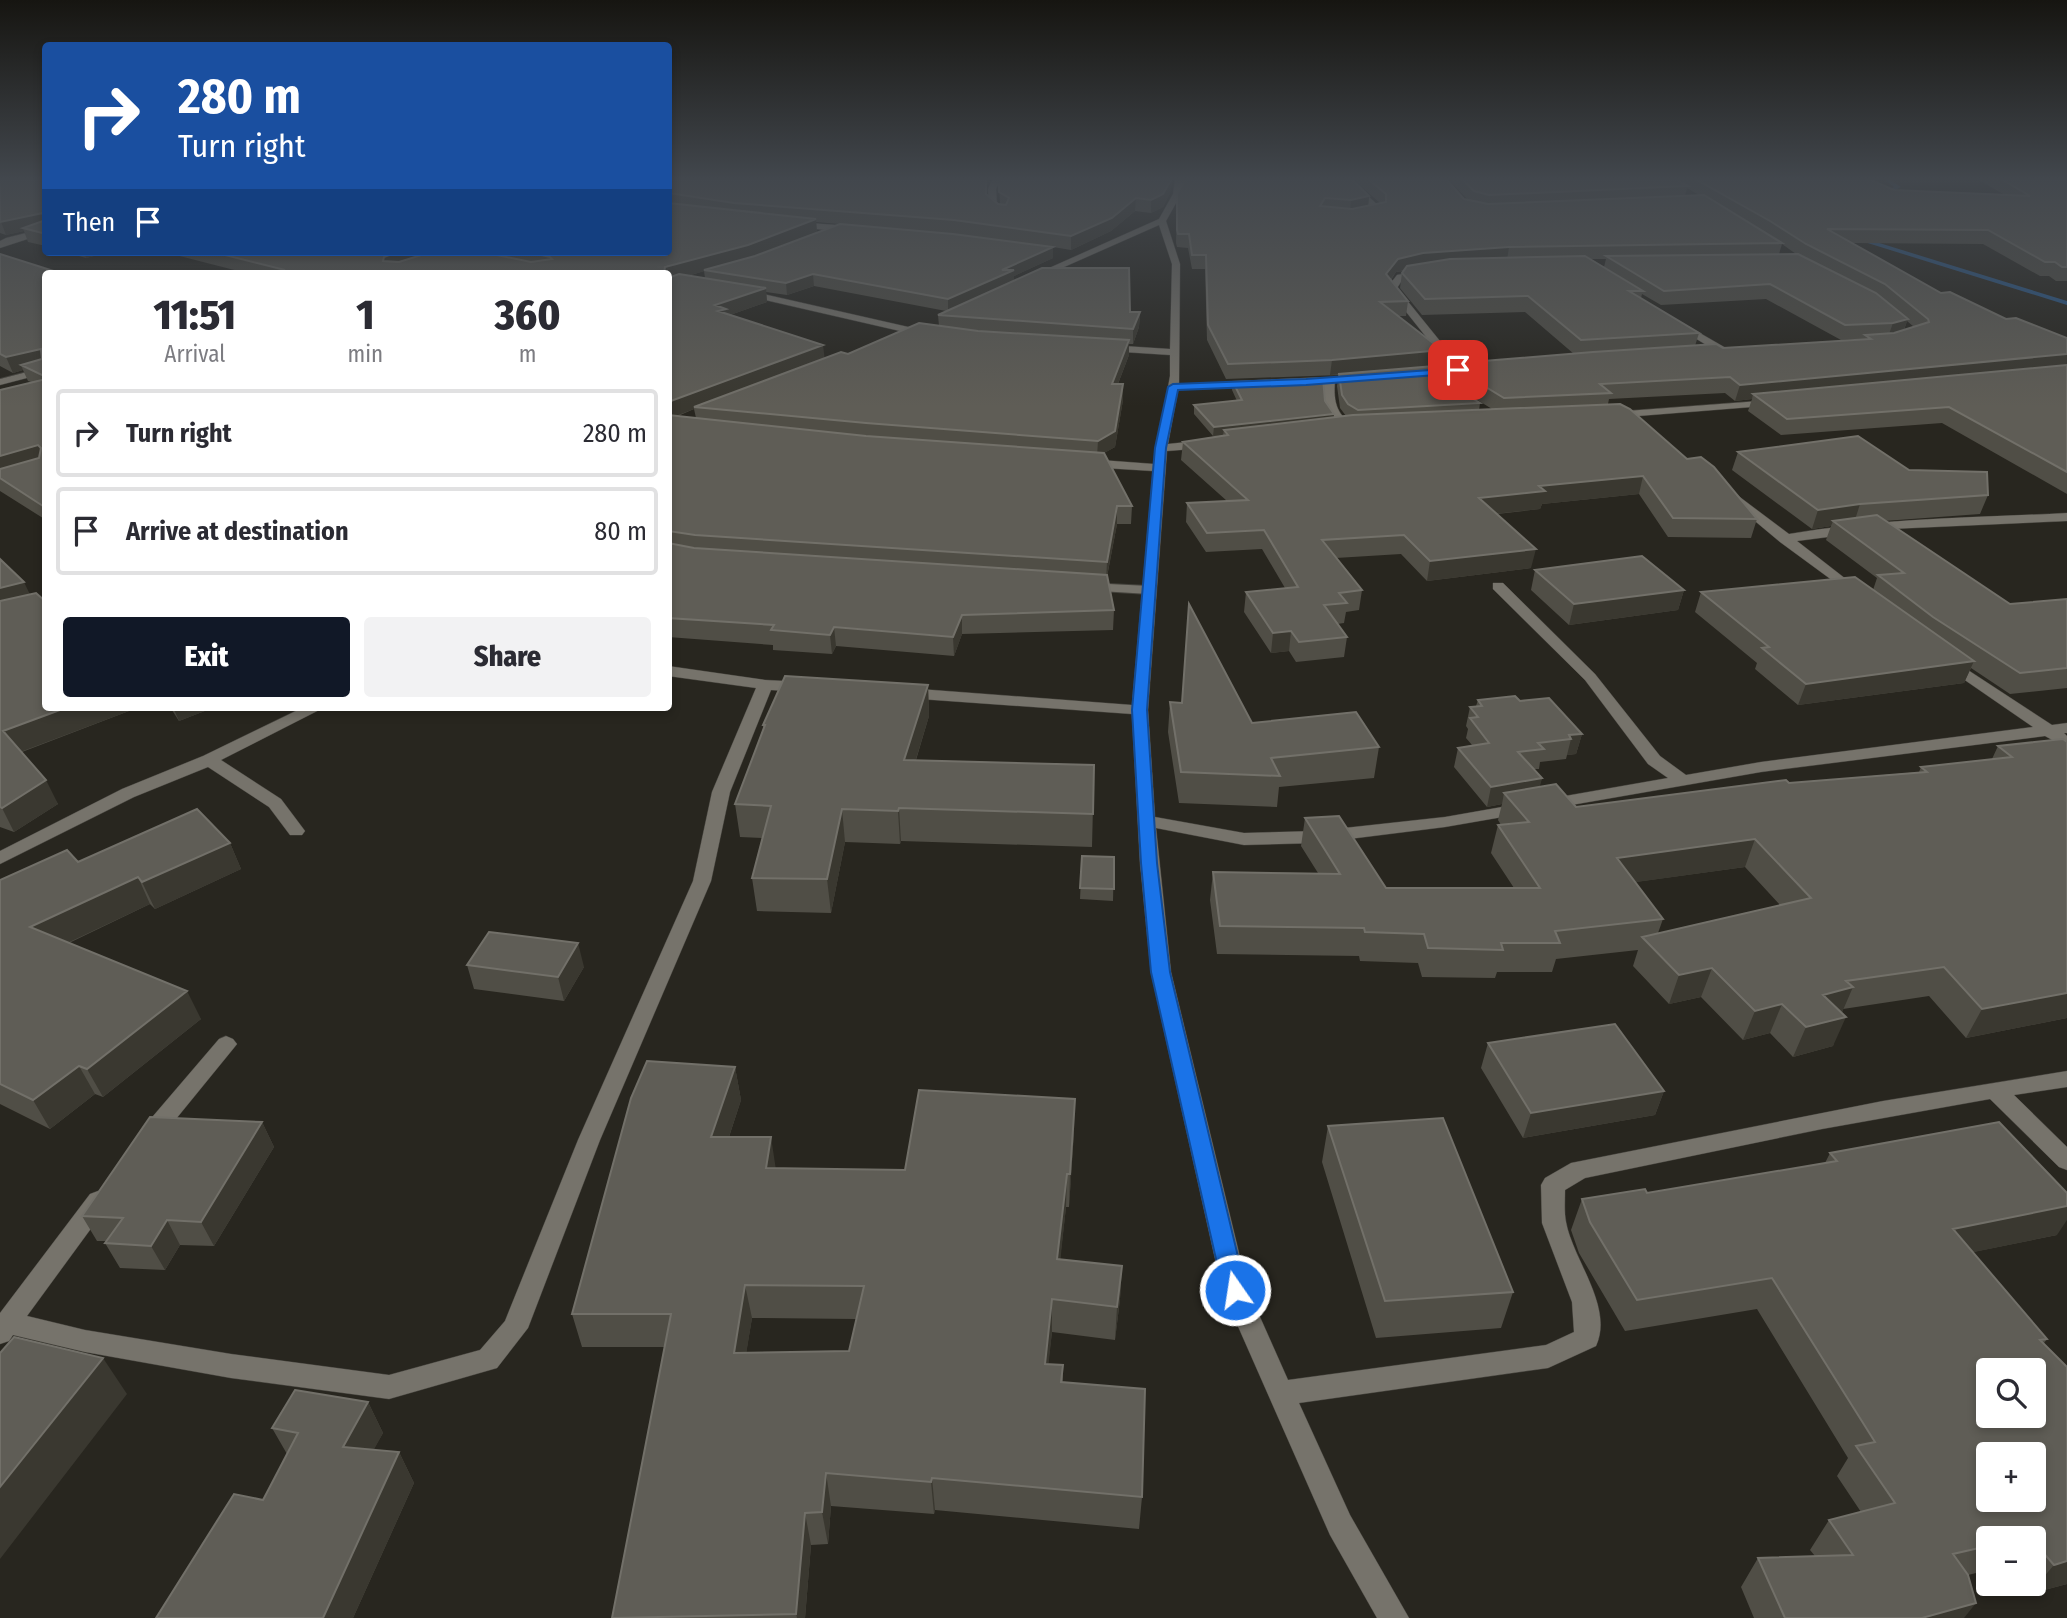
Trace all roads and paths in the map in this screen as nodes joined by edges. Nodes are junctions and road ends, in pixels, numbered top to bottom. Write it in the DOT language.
graph roads {
  1 [pos="1076,256"];
  2 [pos="1080,256"];
  3 [pos="1173,256"];
  4 [pos="1433,271"];
  5 [pos="1029,279"];
  6 [pos="735,291"];
  7 [pos="1669,318"];
  8 [pos="934,323"];
  9 [pos="915,332"];
  10 [pos="941,335"];
  11 [pos="897,340"];
  12 [pos="1097,347"];
  13 [pos="1176,352"];
  14 [pos="1741,353"];
  15 [pos="1727,354"];
  16 [pos="1702,355"];
  17 [pos="1493,367"];
  18 [pos="1458,370"];
  19 [pos="42,371"];
  20 [pos="1394,376"];
  21 [pos="1343,380"];
  22 [pos="1330,381"];
  23 [pos="0,382"];
  24 [pos="1437,383"];
  25 [pos="1268,384"];
  26 [pos="1281,384"];
  27 [pos="1173,387"];
  28 [pos="1790,401"];
  29 [pos="1349,427"];
  30 [pos="1367,427"];
  31 [pos="1643,428"];
  32 [pos="1329,429"];
  33 [pos="1219,442"];
  34 [pos="1161,448"];
  35 [pos="1067,461"];
  36 [pos="1161,468"];
  37 [pos="1721,486"];
  38 [pos="2067,517"];
  39 [pos="1785,539"];
  40 [pos="1079,586"];
  41 [pos="1498,586"];
  42 [pos="1149,590"];
  43 [pos="1863,599"];
  44 [pos="1940,656"];
  45 [pos="672,672"];
  46 [pos="765,685"];
  47 [pos="818,688"];
  48 [pos="885,691"];
  49 [pos="1139,710"];
  50 [pos="309,711"];
  51 [pos="2067,728"];
  52 [pos="2048,731"];
  53 [pos="2067,743"];
  54 [pos="209,760"];
  55 [pos="1683,781"];
  56 [pos="1147,821"];
  57 [pos="296,831"];
  58 [pos="0,859"];
  59 [pos="226,1044"];
  60 [pos="2067,1079"];
  61 [pos="1994,1089"];
  62 [pos="136,1154"];
  63 [pos="2067,1161"];
  64 [pos="111,1185"];
  65 [pos="5,1328"];
  66 [pos="1281,1393"];
  67 [pos="1394,1618"];
  1 -- 2 [label="street"];
  2 -- 5 [label="street"];
  3 -- 13 [label="street"];
  4 -- 18 [label="street"];
  6 -- 9 [label="street"];
  7 -- 15 [label="street"];
  8 -- 9 [label="street"];
  9 -- 10 [label="street"];
  9 -- 11 [label="street"];
  12 -- 13 [label="street"];
  13 -- 27 [label="street"];
  14 -- 15 [label="street"];
  15 -- 16 [label="street"];
  17 -- 18 [label="street"];
  18 -- 20 [label="street"];
  18 -- 24 [label="street"];
  19 -- 23 [label="street"];
  21 -- 22 [label="street"];
  22 -- 26 [label="street"];
  22 -- 29 [label="street"];
  25 -- 27 [label="street"];
  27 -- 34 [label="street"];
  28 -- 31 [label="street"];
  29 -- 30 [label="street"];
  29 -- 32 [label="street"];
  33 -- 34 [label="street"];
  34 -- 36 [label="street"];
  35 -- 36 [label="street"];
  36 -- 42 [label="street"];
  37 -- 39 [label="street"];
  38 -- 39 [label="street"];
  39 -- 43 [label="street"];
  40 -- 42 [label="lane"];
  41 -- 55 [label="street"];
  42 -- 49 [label="street"];
  44 -- 52 [label="street"];
  45 -- 46 [label="street"];
  46 -- 47 [label="street"];
  46 -- 65 [label="street"];
  48 -- 49 [label="street"];
  49 -- 56 [label="street"];
  50 -- 54 [label="street"];
  51 -- 52 [label="street"];
  52 -- 53 [label="street"];
  52 -- 55 [label="street"];
  54 -- 57 [label="street"];
  54 -- 58 [label="street"];
  55 -- 56 [label="street"];
  56 -- 66 [label="street"];
  59 -- 62 [label="street"];
  60 -- 61 [label="street"];
  61 -- 63 [label="street"];
  61 -- 66 [label="street"];
  64 -- 65 [label="street"];
  66 -- 67 [label="street"];
}
